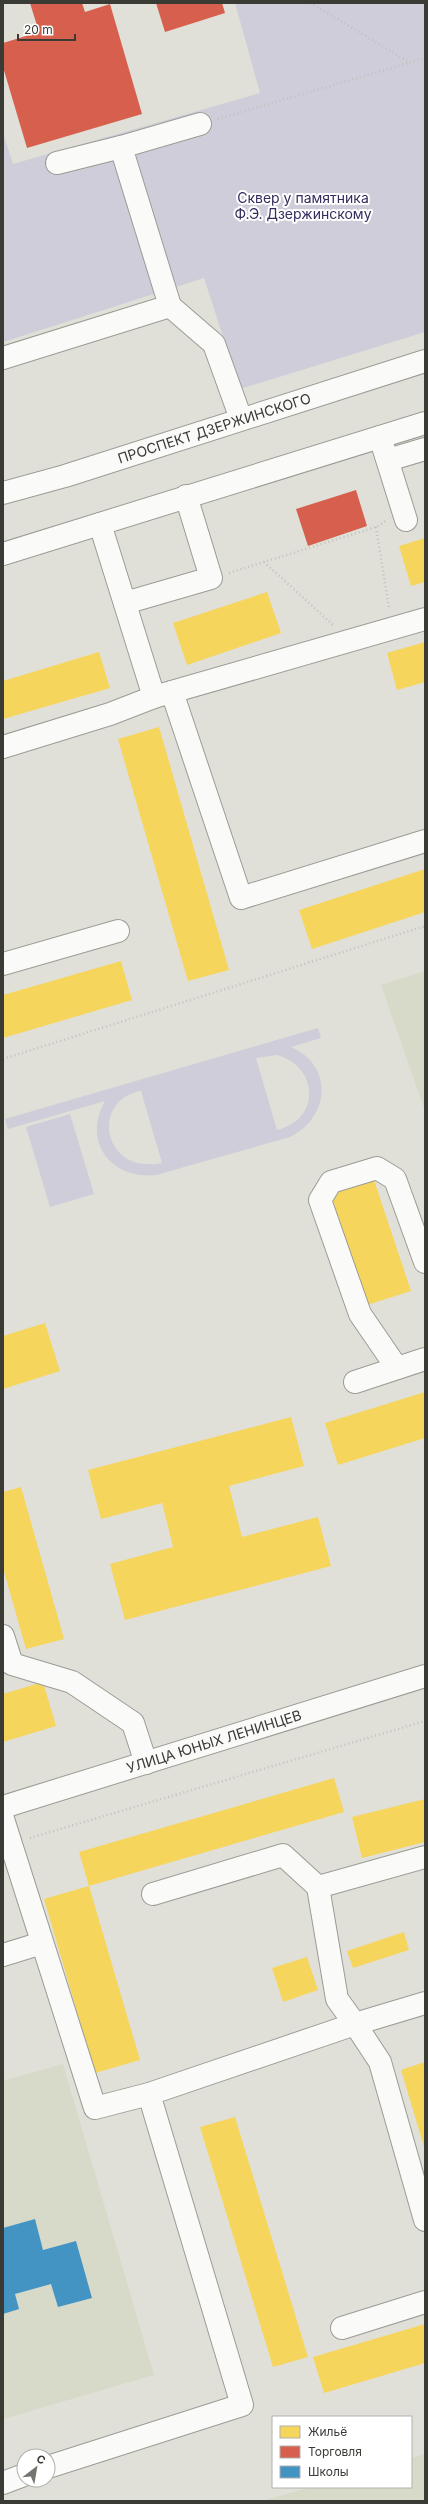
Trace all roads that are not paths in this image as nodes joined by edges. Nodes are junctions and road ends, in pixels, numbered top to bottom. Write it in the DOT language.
graph roads {
  1 [pos="200,124"];
  2 [pos="121,147"];
  3 [pos="57,163"];
  4 [pos="170,306"];
  5 [pos="3,358"];
  6 [pos="425,361"];
  7 [pos="241,419"];
  8 [pos="425,423"];
  9 [pos="380,437"];
  10 [pos="425,449"];
  11 [pos="388,460"];
  12 [pos="3,493"];
  13 [pos="186,496"];
  14 [pos="404,516"];
  15 [pos="100,524"];
  16 [pos="3,554"];
  17 [pos="126,604"];
  18 [pos="425,619"];
  19 [pos="163,694"];
  20 [pos="3,747"];
  21 [pos="425,841"];
  22 [pos="118,931"];
  23 [pos="3,964"];
  24 [pos="425,1262"];
  25 [pos="425,1359"];
  26 [pos="397,1368"];
  27 [pos="354,1382"];
  28 [pos="3,1636"];
  29 [pos="8,1666"];
  30 [pos="425,1676"];
  31 [pos="146,1763"];
  32 [pos="3,1807"];
  33 [pos="3,1819"];
  34 [pos="425,1857"];
  35 [pos="318,1888"];
  36 [pos="153,1894"];
  37 [pos="42,1943"];
  38 [pos="3,1955"];
  39 [pos="425,2003"];
  40 [pos="355,2024"];
  41 [pos="149,2094"];
  42 [pos="425,2220"];
  43 [pos="425,2302"];
  44 [pos="342,2328"];
  45 [pos="56,2464"];
  46 [pos="16,2478"];
  47 [pos="3,2482"];
  1 -- 2 [label="street"];
  2 -- 3 [label="street"];
  2 -- 4 [label="street"];
  4 -- 5 [label="street"];
  4 -- 7 [label="street"];
  6 -- 7 [label="street, ПРОСПЕКТ ДЗЕРЖИНСКОГО"];
  7 -- 12 [label="street, ПРОСПЕКТ ДЗЕРЖИНСКОГО"];
  8 -- 9 [label="street"];
  9 -- 11 [label="street"];
  9 -- 13 [label="street"];
  10 -- 11 [label="street"];
  11 -- 14 [label="street"];
  13 -- 15 [label="street"];
  13 -- 17 [label="street"];
  15 -- 16 [label="street"];
  15 -- 17 [label="street"];
  17 -- 19 [label="street"];
  18 -- 19 [label="street"];
  19 -- 20 [label="street"];
  19 -- 21 [label="street"];
  22 -- 23 [label="street"];
  24 -- 26 [label="street"];
  25 -- 26 [label="street"];
  26 -- 27 [label="street"];
  28 -- 29 [label="street"];
  29 -- 31 [label="street"];
  30 -- 31 [label="street, УЛИЦА ЮНЫХ ЛЕНИНЦЕВ"];
  31 -- 32 [label="street, УЛИЦА ЮНЫХ ЛЕНИНЦЕВ"];
  33 -- 37 [label="street"];
  34 -- 35 [label="street"];
  35 -- 36 [label="street"];
  35 -- 40 [label="street"];
  37 -- 38 [label="street"];
  37 -- 41 [label="street"];
  39 -- 40 [label="street"];
  40 -- 41 [label="street"];
  40 -- 42 [label="street"];
  41 -- 45 [label="street"];
  43 -- 44 [label="street"];
  46 -- 47 [label="street"];
}
